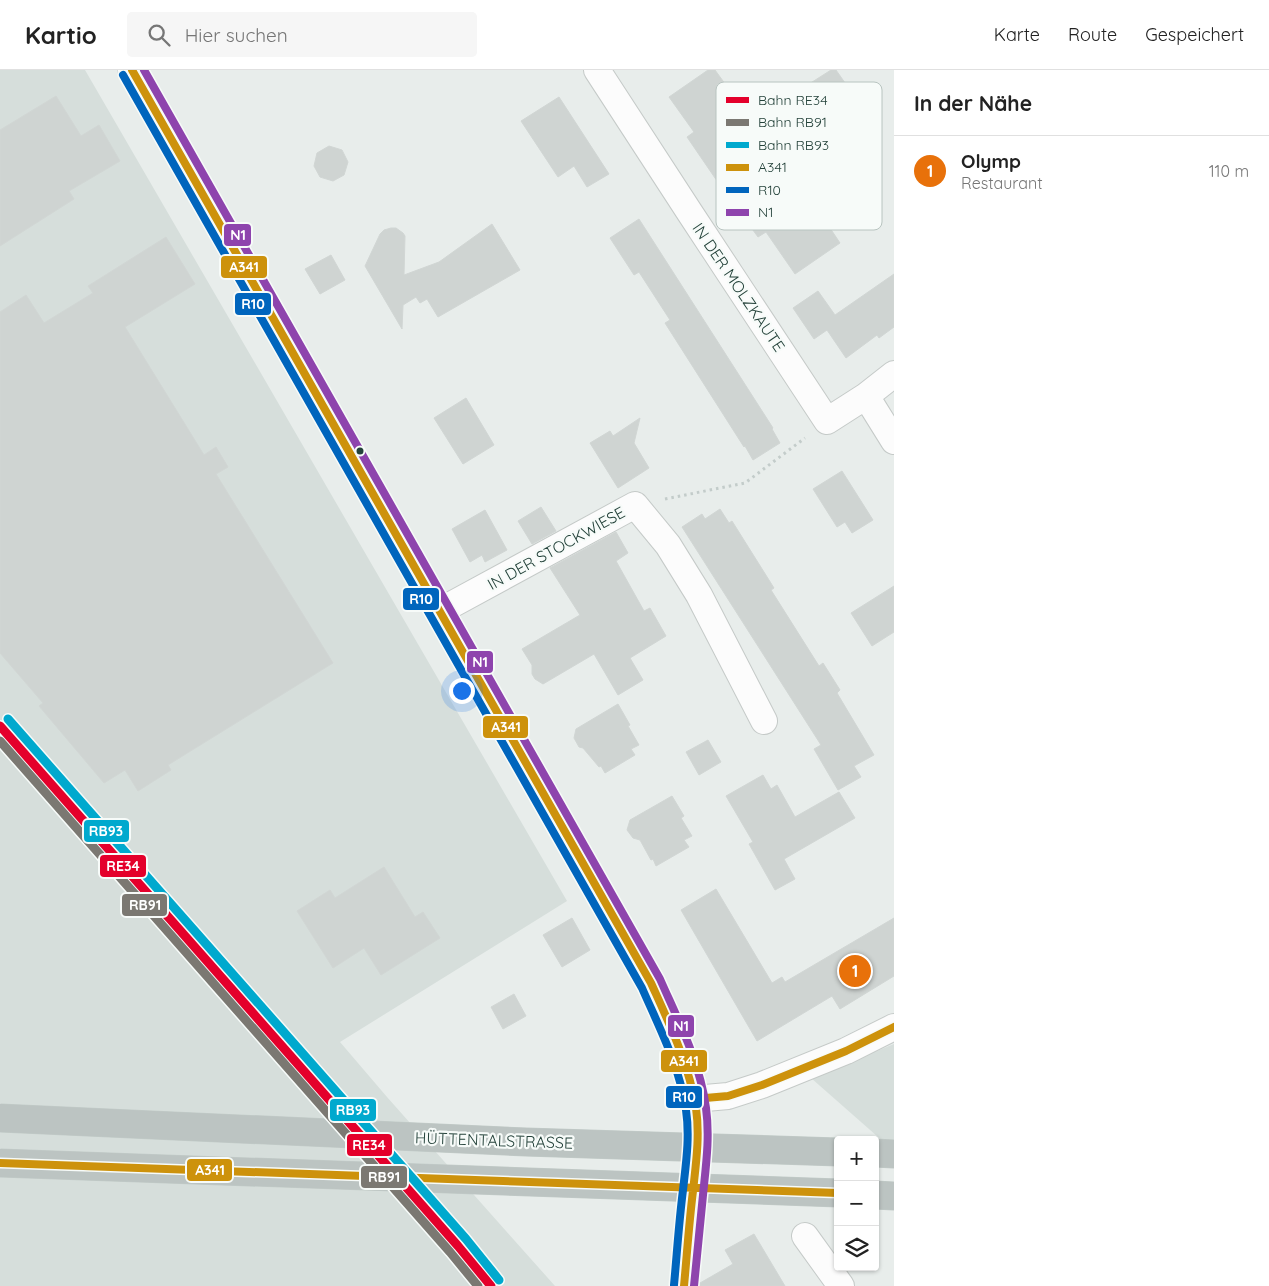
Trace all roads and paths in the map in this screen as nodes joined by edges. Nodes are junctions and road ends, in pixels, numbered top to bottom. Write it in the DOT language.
graph roads {
  1 [pos="132,70"];
  2 [pos="597,70"];
  3 [pos="894,374"];
  4 [pos="866,396"];
  5 [pos="828,421"];
  6 [pos="894,440"];
  7 [pos="635,505"];
  8 [pos="440,611"];
  9 [pos="764,721"];
  10 [pos="894,1026"];
  11 [pos="694,1099"];
  12 [pos="0,1118"];
  13 [pos="834,1152"];
  14 [pos="879,1153"];
  15 [pos="894,1154"];
  16 [pos="0,1163"];
  17 [pos="834,1194"];
  18 [pos="879,1195"];
  19 [pos="894,1196"];
  20 [pos="804,1236"];
  21 [pos="684,1286"];
  22 [pos="841,1286"];
  1 -- 8 [label="main road"];
  2 -- 5 [label="street, IN DER MOLZKAUTE"];
  3 -- 4 [label="street"];
  4 -- 5 [label="street"];
  4 -- 6 [label="street"];
  5 -- 7 [label="path"];
  7 -- 8 [label="street, IN DER STOCKWIESE"];
  7 -- 9 [label="street, IN DER STOCKWIESE"];
  8 -- 11 [label="main road"];
  10 -- 11 [label="street"];
  11 -- 21 [label="main road"];
  12 -- 13 [label="highway, HÜTTENTALSTRASSE, bridge"];
  14 -- 15 [label="highway"];
  16 -- 17 [label="highway, bridge"];
  18 -- 19 [label="highway"];
  20 -- 22 [label="street"];
}
